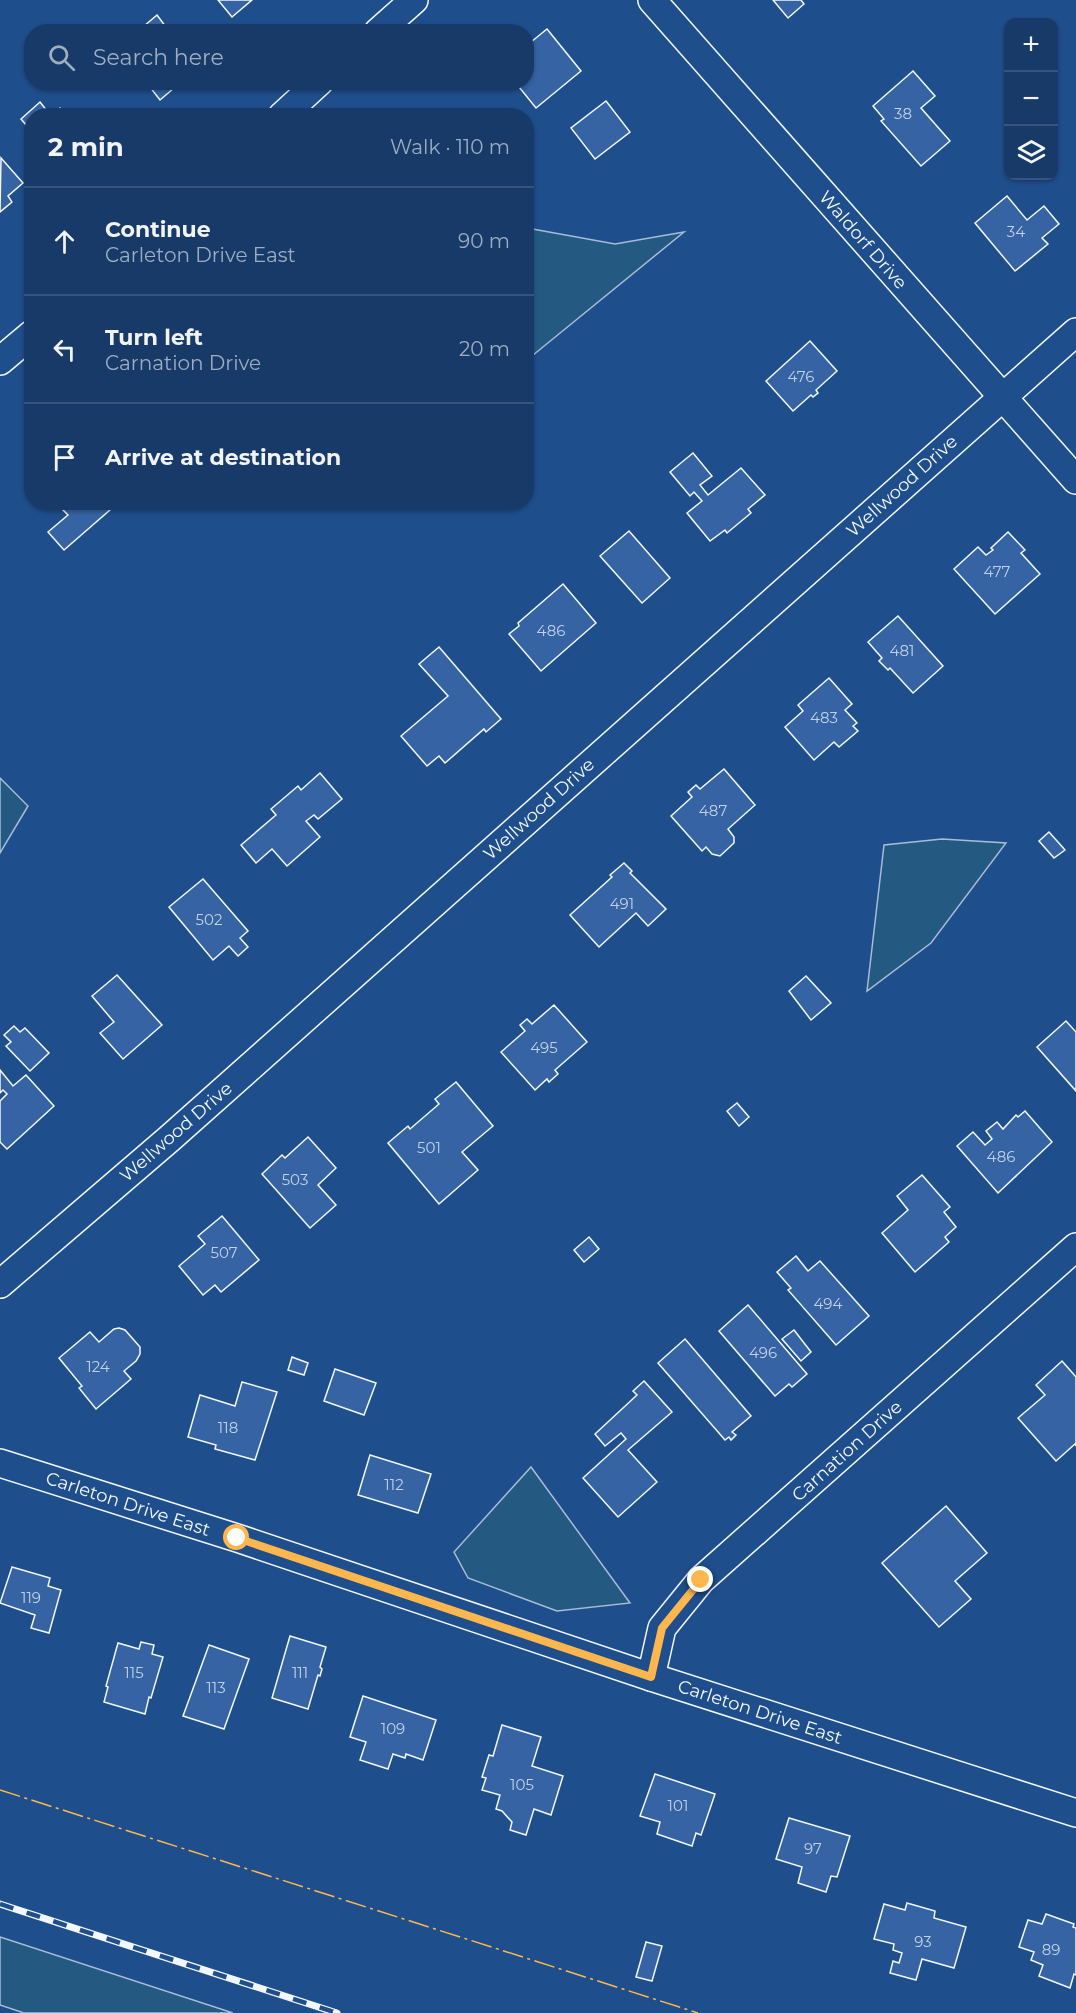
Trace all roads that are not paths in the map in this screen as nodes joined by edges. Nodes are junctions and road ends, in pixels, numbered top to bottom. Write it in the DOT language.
graph roads {
  1 [pos="414,0"];
  2 [pos="652,0"];
  3 [pos="387,24"];
  4 [pos="311,90"];
  5 [pos="291,108"];
  6 [pos="1076,332"];
  7 [pos="24,341"];
  8 [pos="0,362"];
  9 [pos="1002,397"];
  10 [pos="1076,480"];
  11 [pos="1076,1247"];
  12 [pos="0,1284"];
  13 [pos="0,1463"];
  14 [pos="651,1677"];
  15 [pos="1076,1813"];
  1 -- 3 [label="street"];
  2 -- 9 [label="street, Waldorf Drive"];
  4 -- 5 [label="street"];
  6 -- 9 [label="street, Wellwood Drive"];
  7 -- 8 [label="street"];
  9 -- 10 [label="street, Waldorf Drive"];
  9 -- 12 [label="street, Wellwood Drive"];
  11 -- 14 [label="street, Carnation Drive"];
  13 -- 14 [label="street, Carleton Drive East"];
  14 -- 15 [label="street, Carleton Drive East"];
}
